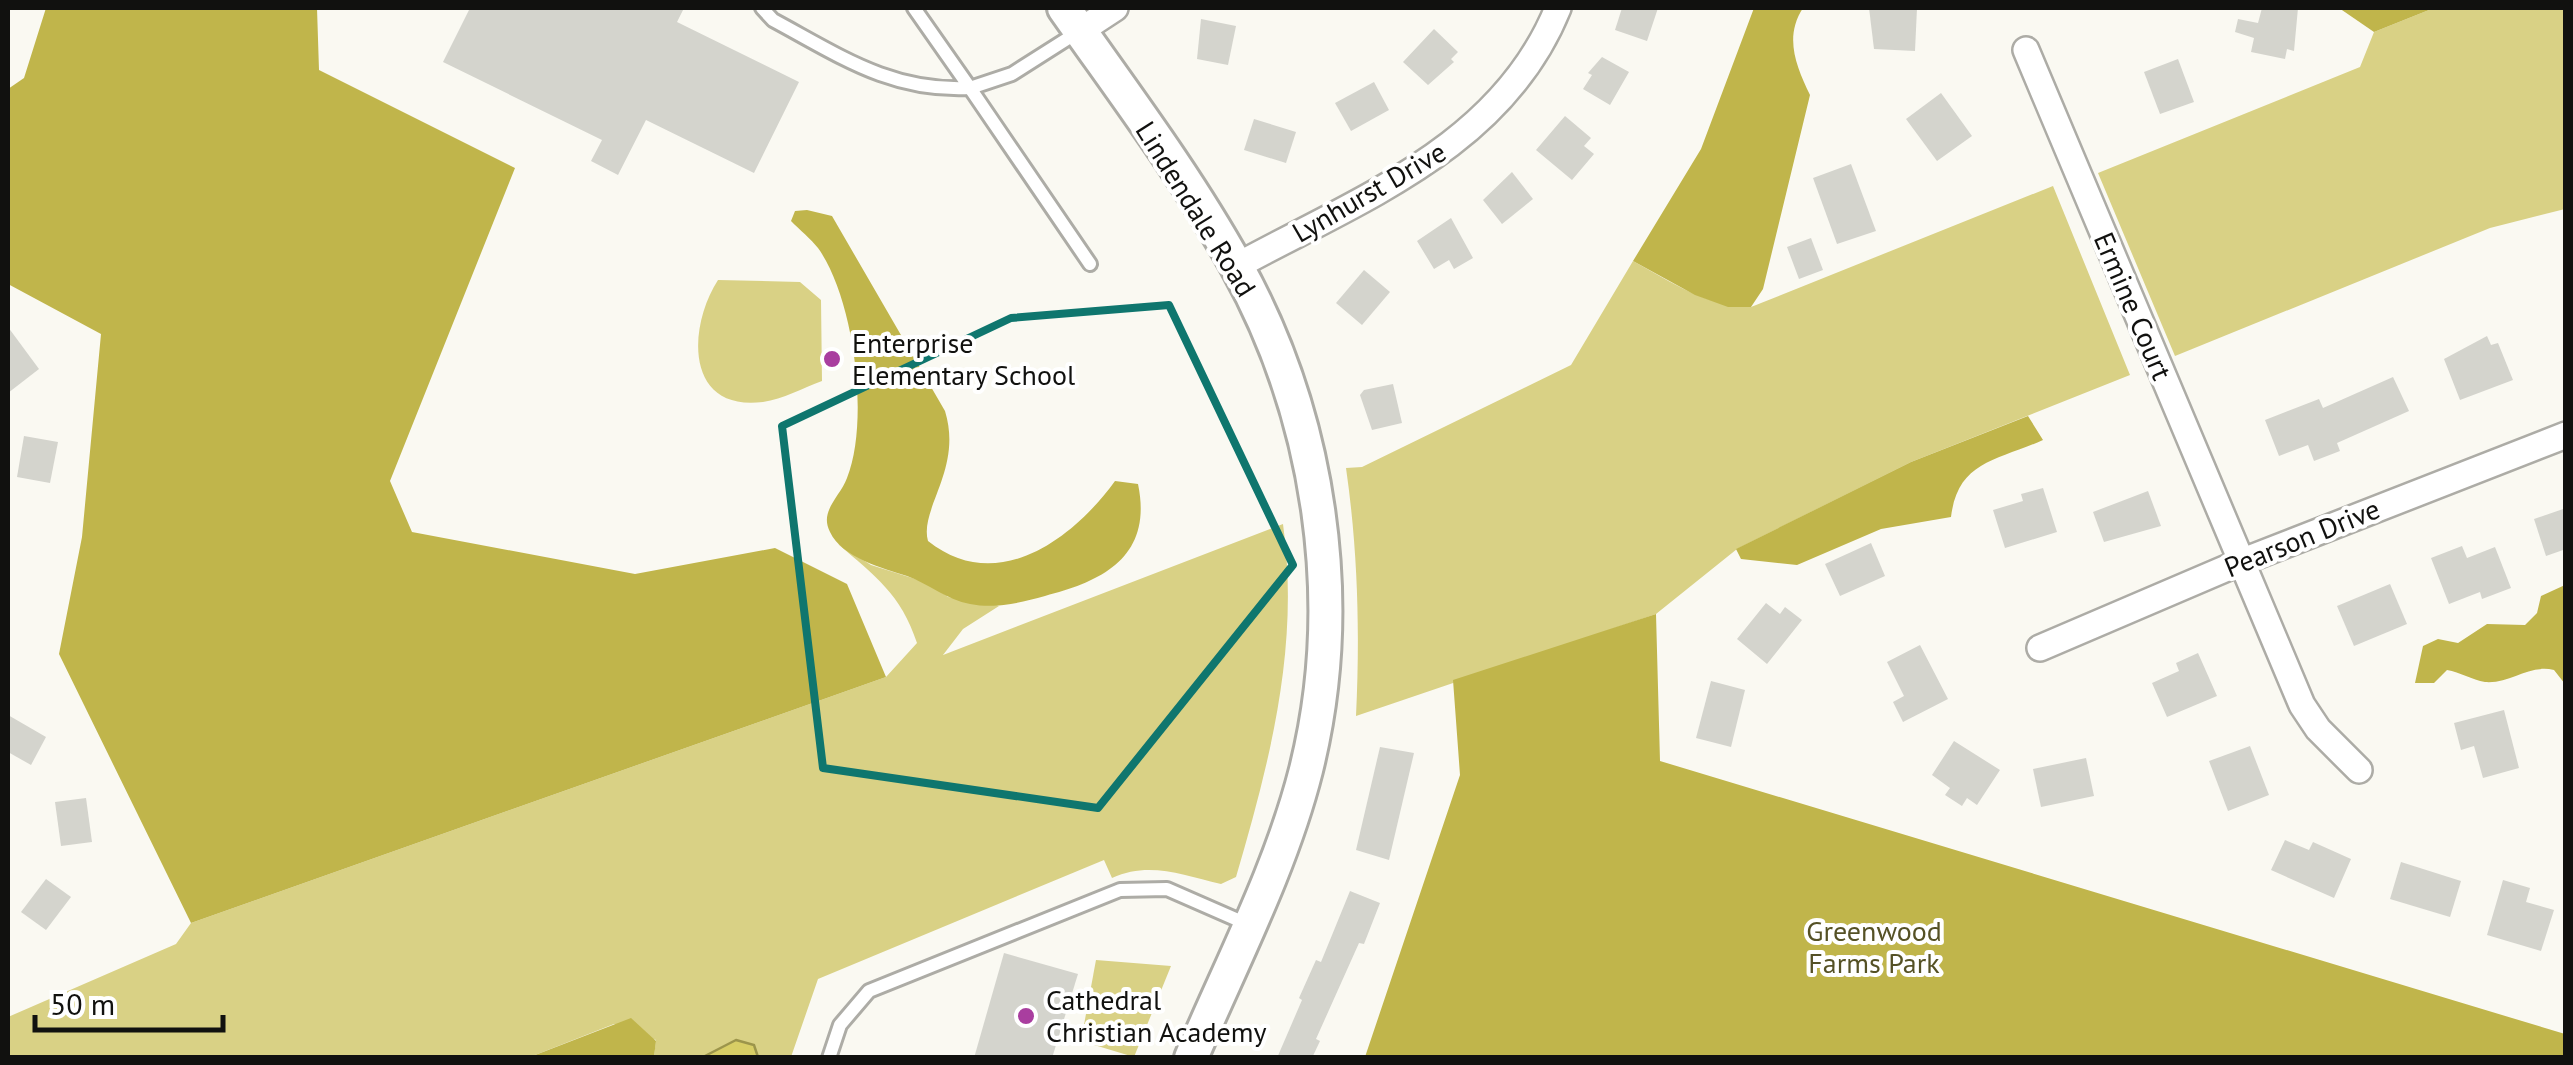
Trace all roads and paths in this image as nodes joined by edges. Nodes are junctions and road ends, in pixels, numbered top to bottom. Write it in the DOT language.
graph roads {
  1 [pos="762,8"];
  2 [pos="914,8"];
  3 [pos="1115,8"];
  4 [pos="1558,8"];
  5 [pos="1072,19"];
  6 [pos="2026,50"];
  7 [pos="970,88"];
  8 [pos="1090,264"];
  9 [pos="1237,266"];
  10 [pos="2566,435"];
  11 [pos="2242,562"];
  12 [pos="2040,648"];
  13 [pos="2359,770"];
  14 [pos="1248,924"];
  15 [pos="829,1058"];
  16 [pos="1191,1058"];
  1 -- 7 [label="lane"];
  2 -- 7 [label="lane"];
  3 -- 5 [label="street"];
  4 -- 9 [label="street, Lynhurst Drive"];
  5 -- 7 [label="lane"];
  5 -- 9 [label="street, Lindendale Road"];
  6 -- 11 [label="street, Ermine Court"];
  7 -- 8 [label="lane"];
  9 -- 14 [label="street, Lindendale Road"];
  10 -- 11 [label="street, Pearson Drive"];
  11 -- 12 [label="street, Pearson Drive"];
  11 -- 13 [label="street, Ermine Court"];
  14 -- 15 [label="lane"];
  14 -- 16 [label="street, Lindendale Road"];
}
